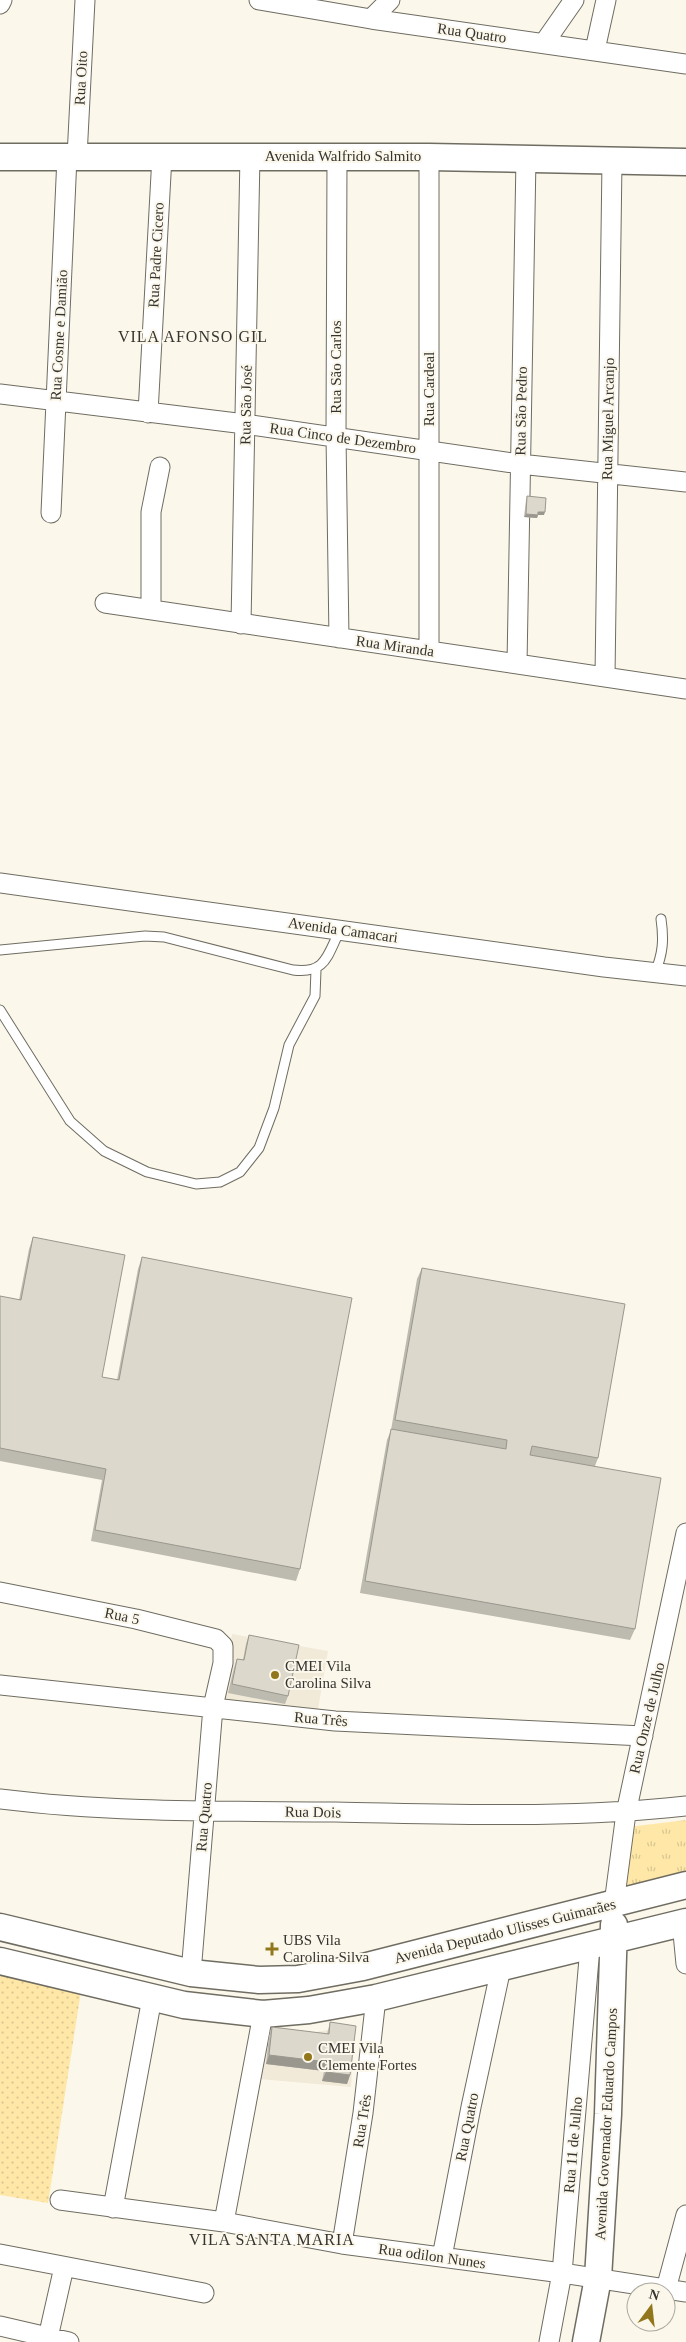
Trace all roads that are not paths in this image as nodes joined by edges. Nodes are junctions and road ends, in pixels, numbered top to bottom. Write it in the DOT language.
graph roads {
  1 [pos="2,0"];
  2 [pos="85,0"];
  3 [pos="259,0"];
  4 [pos="390,0"];
  5 [pos="574,0"];
  6 [pos="606,0"];
  7 [pos="0,4"];
  8 [pos="371,20"];
  9 [pos="544,43"];
  10 [pos="595,50"];
  11 [pos="686,64"];
  12 [pos="162,156"];
  13 [pos="250,156"];
  14 [pos="0,157"];
  15 [pos="72,157"];
  16 [pos="338,157"];
  17 [pos="429,157"];
  18 [pos="526,158"];
  19 [pos="612,161"];
  20 [pos="686,162"];
  21 [pos="0,394"];
  22 [pos="56,401"];
  23 [pos="148,414"];
  24 [pos="245,424"];
  25 [pos="336,436"];
  26 [pos="429,451"];
  27 [pos="520,464"];
  28 [pos="160,467"];
  29 [pos="608,474"];
  30 [pos="686,482"];
  31 [pos="51,513"];
  32 [pos="104,603"];
  33 [pos="151,610"];
  34 [pos="242,624"];
  35 [pos="339,638"];
  36 [pos="429,651"];
  37 [pos="516,664"];
  38 [pos="604,677"];
  39 [pos="686,689"];
  40 [pos="0,883"];
  41 [pos="661,919"];
  42 [pos="340,930"];
  43 [pos="0,950"];
  44 [pos="316,970"];
  45 [pos="654,973"];
  46 [pos="686,976"];
  47 [pos="0,1010"];
  48 [pos="686,1533"];
  49 [pos="0,1592"];
  50 [pos="223,1663"];
  51 [pos="0,1685"];
  52 [pos="213,1708"];
  53 [pos="643,1736"];
  54 [pos="0,1799"];
  55 [pos="686,1806"];
  56 [pos="204,1810"];
  57 [pos="626,1813"];
  58 [pos="686,1885"];
  59 [pos="614,1904"];
  60 [pos="684,1923"];
  61 [pos="0,1927"];
  62 [pos="602,1943"];
  63 [pos="108,1954"];
  64 [pos="0,1961"];
  65 [pos="686,1964"];
  66 [pos="500,1968"];
  67 [pos="192,1973"];
  68 [pos="99,1985"];
  69 [pos="152,1998"];
  70 [pos="376,1998"];
  71 [pos="263,2014"];
  72 [pos="60,2200"];
  73 [pos="113,2208"];
  74 [pos="686,2214"];
  75 [pos="224,2222"];
  76 [pos="342,2244"];
  77 [pos="0,2254"];
  78 [pos="442,2257"];
  79 [pos="64,2267"];
  80 [pos="562,2273"];
  81 [pos="598,2278"];
  82 [pos="668,2282"];
  83 [pos="626,2283"];
  84 [pos="204,2293"];
  85 [pos="0,2326"];
  86 [pos="48,2340"];
  87 [pos="69,2342"];
  88 [pos="549,2342"];
  89 [pos="586,2342"];
  1 -- 7 [label="street"];
  2 -- 15 [label="street, Rua Oito"];
  3 -- 8 [label="street, Rua Quatro"];
  4 -- 8 [label="street"];
  5 -- 9 [label="street"];
  6 -- 10 [label="street"];
  8 -- 9 [label="street, Rua Quatro"];
  9 -- 10 [label="street, Rua Quatro"];
  10 -- 11 [label="street, Rua Quatro"];
  12 -- 13 [label="street, Avenida Walfrido Salmito"];
  12 -- 15 [label="street, Avenida Walfrido Salmito"];
  12 -- 23 [label="street, Rua Padre Cicero"];
  13 -- 16 [label="street, Avenida Walfrido Salmito"];
  13 -- 24 [label="street, Rua São José"];
  14 -- 15 [label="street, Avenida Walfrido Salmito"];
  15 -- 22 [label="street, Rua Cosme e Damião"];
  16 -- 17 [label="street, Avenida Walfrido Salmito"];
  16 -- 25 [label="street, Rua São Carlos"];
  17 -- 18 [label="street, Avenida Walfrido Salmito"];
  17 -- 26 [label="street, Rua Cardeal"];
  18 -- 19 [label="street, Avenida Walfrido Salmito"];
  18 -- 27 [label="street, Rua São Pedro"];
  19 -- 20 [label="street, Avenida Walfrido Salmito"];
  19 -- 29 [label="street, Rua Miguel Arcanjo"];
  21 -- 22 [label="street, Rua Cinco de Dezembro"];
  22 -- 23 [label="street, Rua Cinco de Dezembro"];
  22 -- 31 [label="street, Rua Cosme e Damião"];
  23 -- 24 [label="street, Rua Cinco de Dezembro"];
  24 -- 25 [label="street, Rua Cinco de Dezembro"];
  24 -- 34 [label="street, Rua São José"];
  25 -- 26 [label="street, Rua Cinco de Dezembro"];
  25 -- 35 [label="street, Rua São Carlos"];
  26 -- 27 [label="street, Rua Cinco de Dezembro"];
  26 -- 36 [label="street, Rua Cardeal"];
  27 -- 29 [label="street, Rua Cinco de Dezembro"];
  27 -- 37 [label="street, Rua São Pedro"];
  28 -- 33 [label="street"];
  29 -- 30 [label="street, Rua Cinco de Dezembro"];
  29 -- 38 [label="street, Rua Miguel Arcanjo"];
  32 -- 33 [label="street, Rua Miranda"];
  33 -- 34 [label="street, Rua Miranda"];
  34 -- 35 [label="street, Rua Miranda"];
  35 -- 36 [label="street, Rua Miranda"];
  36 -- 37 [label="street, Rua Miranda"];
  37 -- 38 [label="street, Rua Miranda"];
  38 -- 39 [label="street, Rua Miranda"];
  40 -- 42 [label="street, Avenida Camacari"];
  41 -- 45 [label="lane"];
  42 -- 44 [label="lane"];
  42 -- 45 [label="street, Avenida Camacari"];
  43 -- 44 [label="lane"];
  44 -- 47 [label="lane"];
  45 -- 46 [label="street, Avenida Camacari"];
  48 -- 53 [label="street, Rua Onze de Julho"];
  49 -- 50 [label="street, Rua 5"];
  50 -- 52 [label="street, Rua Quatro"];
  51 -- 52 [label="street, Rua Três"];
  52 -- 53 [label="street, Rua Três"];
  52 -- 56 [label="street, Rua Quatro"];
  53 -- 57 [label="street, Rua Onze de Julho"];
  54 -- 56 [label="street, Rua Dois"];
  55 -- 57 [label="street, Rua Dois"];
  56 -- 57 [label="street, Rua Dois"];
  56 -- 67 [label="street, Rua Quatro"];
  57 -- 59 [label="street, Rua Onze de Julho"];
  58 -- 59 [label="street, Avenida Deputado Ulisses Guimarães"];
  59 -- 62 [label="street, Avenida Governador Eduardo Campos"];
  59 -- 67 [label="street, Avenida Deputado Ulisses Guimarães"];
  60 -- 62 [label="street"];
  60 -- 65 [label="street"];
  61 -- 63 [label="street, Avenida Deputado Ulisses Guimarães"];
  62 -- 66 [label="street"];
  62 -- 80 [label="street, Rua 11 de Julho"];
  62 -- 81 [label="street, Avenida Governador Eduardo Campos"];
  63 -- 67 [label="street, Avenida Deputado Ulisses Guimarães"];
  63 -- 68 [label="street"];
  64 -- 68 [label="street"];
  66 -- 70 [label="street"];
  66 -- 78 [label="street, Rua Quatro"];
  68 -- 69 [label="street"];
  69 -- 71 [label="street"];
  69 -- 73 [label="street"];
  70 -- 71 [label="street"];
  70 -- 76 [label="street, Rua Três"];
  71 -- 75 [label="street"];
  72 -- 73 [label="street, Rua odilon Nunes"];
  73 -- 75 [label="street, Rua odilon Nunes"];
  74 -- 82 [label="street"];
  75 -- 76 [label="street, Rua odilon Nunes"];
  76 -- 78 [label="street, Rua odilon Nunes"];
  77 -- 79 [label="street"];
  78 -- 80 [label="street, Rua odilon Nunes"];
  79 -- 84 [label="street"];
  79 -- 86 [label="street"];
  80 -- 81 [label="street, Rua odilon Nunes"];
  80 -- 88 [label="street, Rua 11 de Julho"];
  81 -- 83 [label="street, Rua odilon Nunes"];
  81 -- 89 [label="street, Avenida Governador Eduardo Campos"];
  85 -- 86 [label="street"];
  86 -- 87 [label="street"];
}
